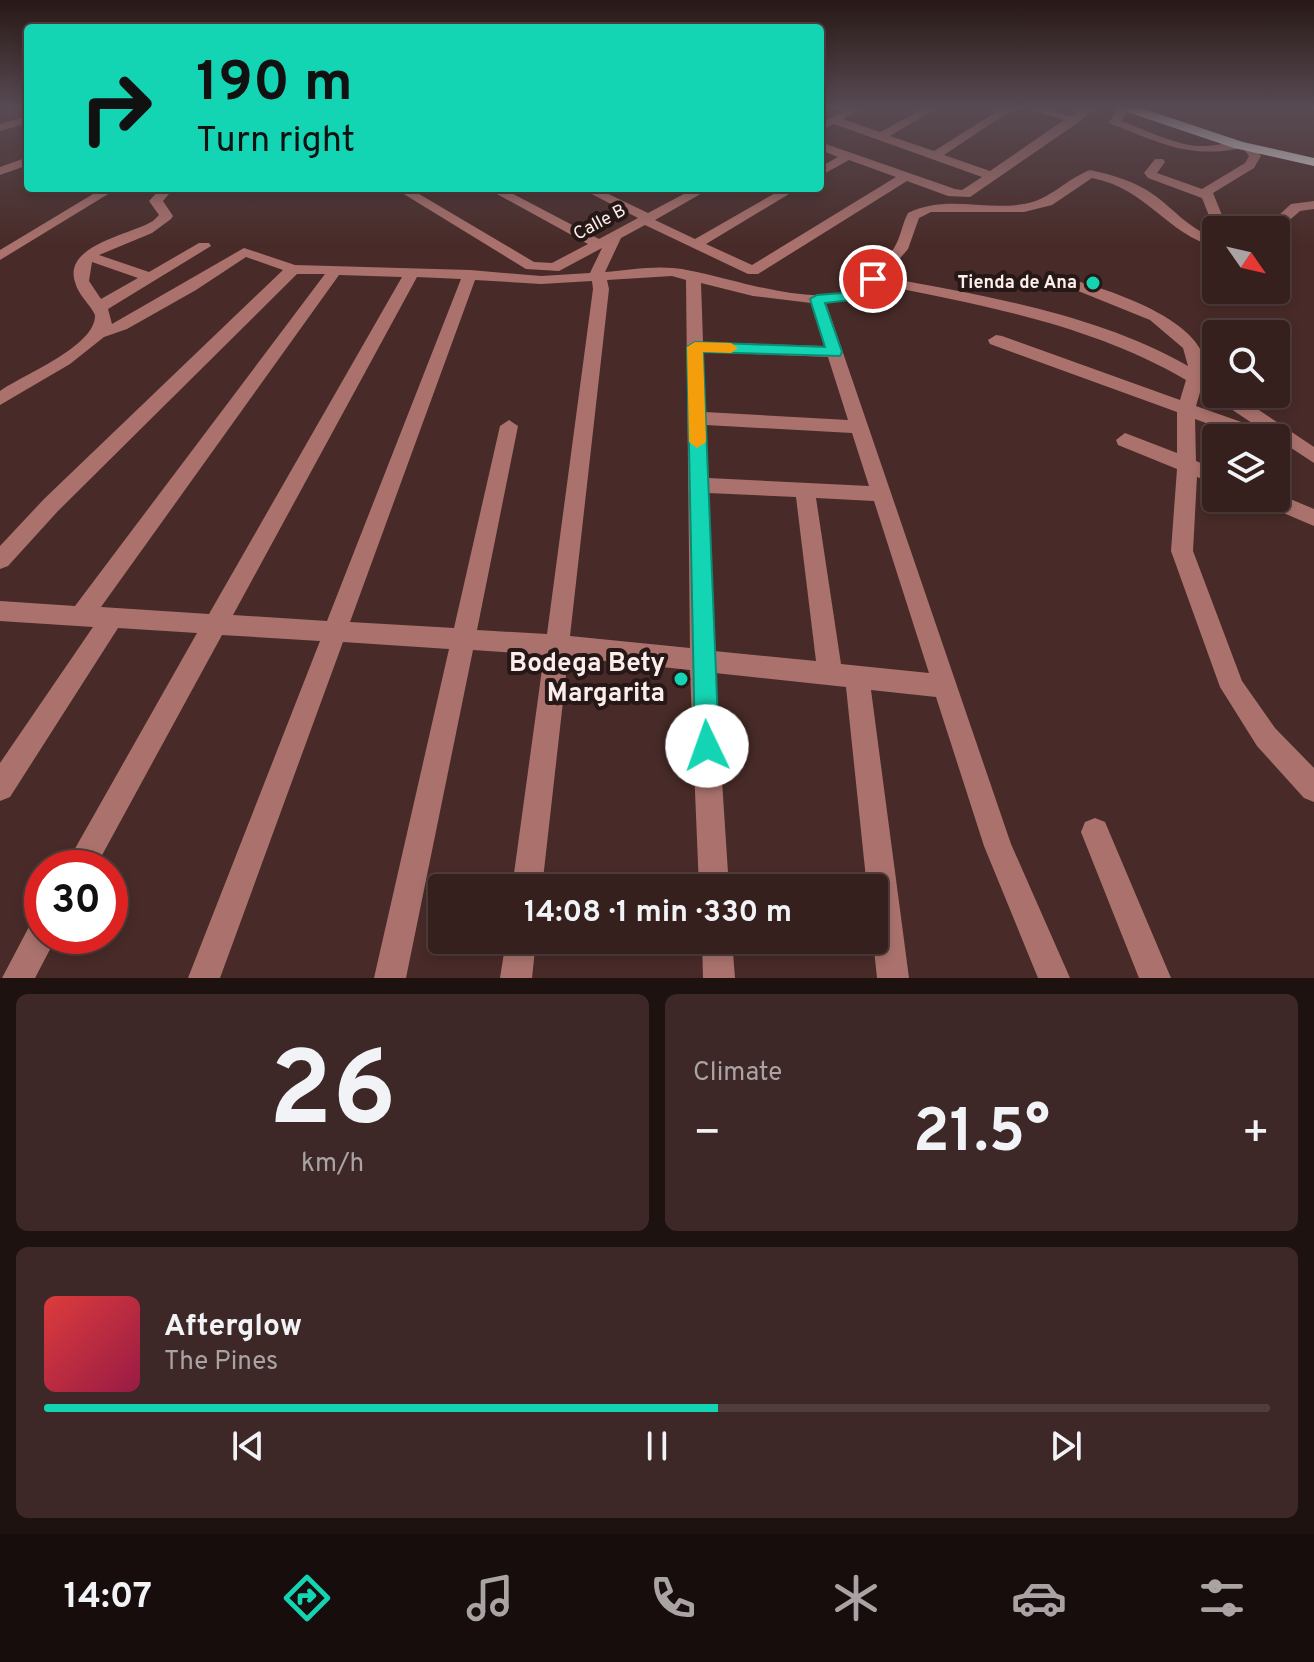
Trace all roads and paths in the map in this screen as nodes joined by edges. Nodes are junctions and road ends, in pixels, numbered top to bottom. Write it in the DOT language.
graph roads {
  1 [pos="844,155"];
  2 [pos="936,155"];
  3 [pos="1030,155"];
  4 [pos="1254,155"];
  5 [pos="1282,155"];
  6 [pos="848,156"];
  7 [pos="24,162"];
  8 [pos="1159,162"];
  9 [pos="1314,162"];
  10 [pos="824,170"];
  11 [pos="0,171"];
  12 [pos="992,176"];
  13 [pos="904,177"];
  14 [pos="105,192"];
  15 [pos="164,192"];
  16 [pos="412,192"];
  17 [pos="507,192"];
  18 [pos="599,192"];
  19 [pos="697,192"];
  20 [pos="786,192"];
  21 [pos="1205,195"];
  22 [pos="1314,205"];
  23 [pos="1215,216"];
  24 [pos="1286,216"];
  25 [pos="646,219"];
  26 [pos="1202,237"];
  27 [pos="607,240"];
  28 [pos="694,245"];
  29 [pos="204,246"];
  30 [pos="0,256"];
  31 [pos="88,256"];
  32 [pos="293,269"];
  33 [pos="334,272"];
  34 [pos="412,272"];
  35 [pos="470,274"];
  36 [pos="150,277"];
  37 [pos="693,277"];
  38 [pos="598,279"];
  39 [pos="873,279"];
  40 [pos="1058,280"];
  41 [pos="817,299"];
  42 [pos="101,306"];
  43 [pos="99,333"];
  44 [pos="996,340"];
  45 [pos="695,347"];
  46 [pos="834,352"];
  47 [pos="1196,377"];
  48 [pos="1202,381"];
  49 [pos="0,399"];
  50 [pos="1187,408"];
  51 [pos="1243,408"];
  52 [pos="697,418"];
  53 [pos="1229,424"];
  54 [pos="509,426"];
  55 [pos="858,427"];
  56 [pos="1125,440"];
  57 [pos="1290,447"];
  58 [pos="1314,456"];
  59 [pos="1187,464"];
  60 [pos="1202,471"];
  61 [pos="698,485"];
  62 [pos="805,490"];
  63 [pos="880,494"];
  64 [pos="1290,508"];
  65 [pos="1314,518"];
  66 [pos="0,560"];
  67 [pos="0,611"];
  68 [pos="81,616"];
  69 [pos="112,618"];
  70 [pos="214,624"];
  71 [pos="334,631"];
  72 [pos="465,639"];
  73 [pos="557,645"];
  74 [pos="702,661"];
  75 [pos="844,676"];
  76 [pos="942,686"];
  77 [pos="0,787"];
  78 [pos="1314,788"];
  79 [pos="1095,832"];
  80 [pos="89,850"];
  81 [pos="529,874"];
  82 [pos="713,874"];
  83 [pos="31,954"];
  84 [pos="519,954"];
  85 [pos="718,954"];
  86 [pos="18,978"];
  87 [pos="204,978"];
  88 [pos="390,978"];
  89 [pos="516,978"];
  90 [pos="719,978"];
  91 [pos="893,978"];
  92 [pos="1054,978"];
  93 [pos="1155,978"];
  1 -- 6 [label="street"];
  2 -- 12 [label="street"];
  3 -- 12 [label="street"];
  4 -- 21 [label="street"];
  5 -- 9 [label="highway"];
  6 -- 10 [label="street"];
  6 -- 13 [label="street"];
  7 -- 11 [label="street"];
  8 -- 21 [label="street"];
  12 -- 13 [label="street"];
  13 -- 28 [label="street"];
  14 -- 30 [label="street"];
  15 -- 31 [label="street"];
  16 -- 27 [label="street, Calle B"];
  17 -- 27 [label="street"];
  18 -- 25 [label="street"];
  19 -- 25 [label="street, Calle B"];
  20 -- 28 [label="street"];
  21 -- 23 [label="street"];
  22 -- 24 [label="street"];
  25 -- 27 [label="street, Calle B"];
  25 -- 28 [label="street"];
  26 -- 39 [label="street"];
  27 -- 38 [label="street"];
  29 -- 36 [label="street"];
  31 -- 36 [label="street"];
  31 -- 42 [label="street"];
  32 -- 33 [label="street"];
  32 -- 43 [label="street"];
  32 -- 66 [label="street"];
  33 -- 34 [label="street"];
  33 -- 68 [label="street"];
  34 -- 35 [label="street"];
  34 -- 70 [label="street"];
  35 -- 38 [label="street"];
  35 -- 71 [label="street"];
  36 -- 42 [label="street"];
  37 -- 38 [label="street"];
  37 -- 41 [label="street"];
  37 -- 45 [label="street"];
  38 -- 73 [label="street"];
  39 -- 41 [label="street"];
  39 -- 47 [label="street"];
  40 -- 47 [label="street"];
  41 -- 46 [label="street"];
  42 -- 43 [label="street"];
  43 -- 49 [label="street"];
  44 -- 50 [label="street"];
  45 -- 46 [label="street"];
  45 -- 52 [label="street"];
  46 -- 55 [label="street"];
  47 -- 48 [label="street"];
  47 -- 50 [label="street"];
  50 -- 53 [label="street"];
  50 -- 59 [label="street"];
  51 -- 58 [label="street"];
  52 -- 55 [label="street"];
  52 -- 61 [label="street"];
  54 -- 72 [label="street"];
  55 -- 63 [label="street"];
  56 -- 59 [label="street"];
  57 -- 58 [label="street"];
  59 -- 60 [label="street"];
  59 -- 78 [label="street"];
  61 -- 62 [label="street"];
  61 -- 74 [label="street"];
  62 -- 63 [label="street"];
  62 -- 75 [label="street"];
  63 -- 76 [label="street"];
  64 -- 65 [label="street"];
  67 -- 68 [label="street"];
  68 -- 69 [label="street"];
  69 -- 70 [label="street"];
  69 -- 77 [label="street"];
  70 -- 71 [label="street"];
  70 -- 80 [label="street"];
  71 -- 72 [label="street"];
  71 -- 87 [label="street"];
  72 -- 73 [label="street"];
  72 -- 88 [label="street"];
  73 -- 74 [label="street"];
  73 -- 81 [label="street"];
  74 -- 75 [label="street"];
  74 -- 82 [label="street"];
  75 -- 76 [label="street"];
  75 -- 91 [label="street"];
  76 -- 92 [label="street"];
  79 -- 93 [label="street"];
  83 -- 86 [label="street"];
  84 -- 89 [label="street"];
  85 -- 90 [label="street"];
}
